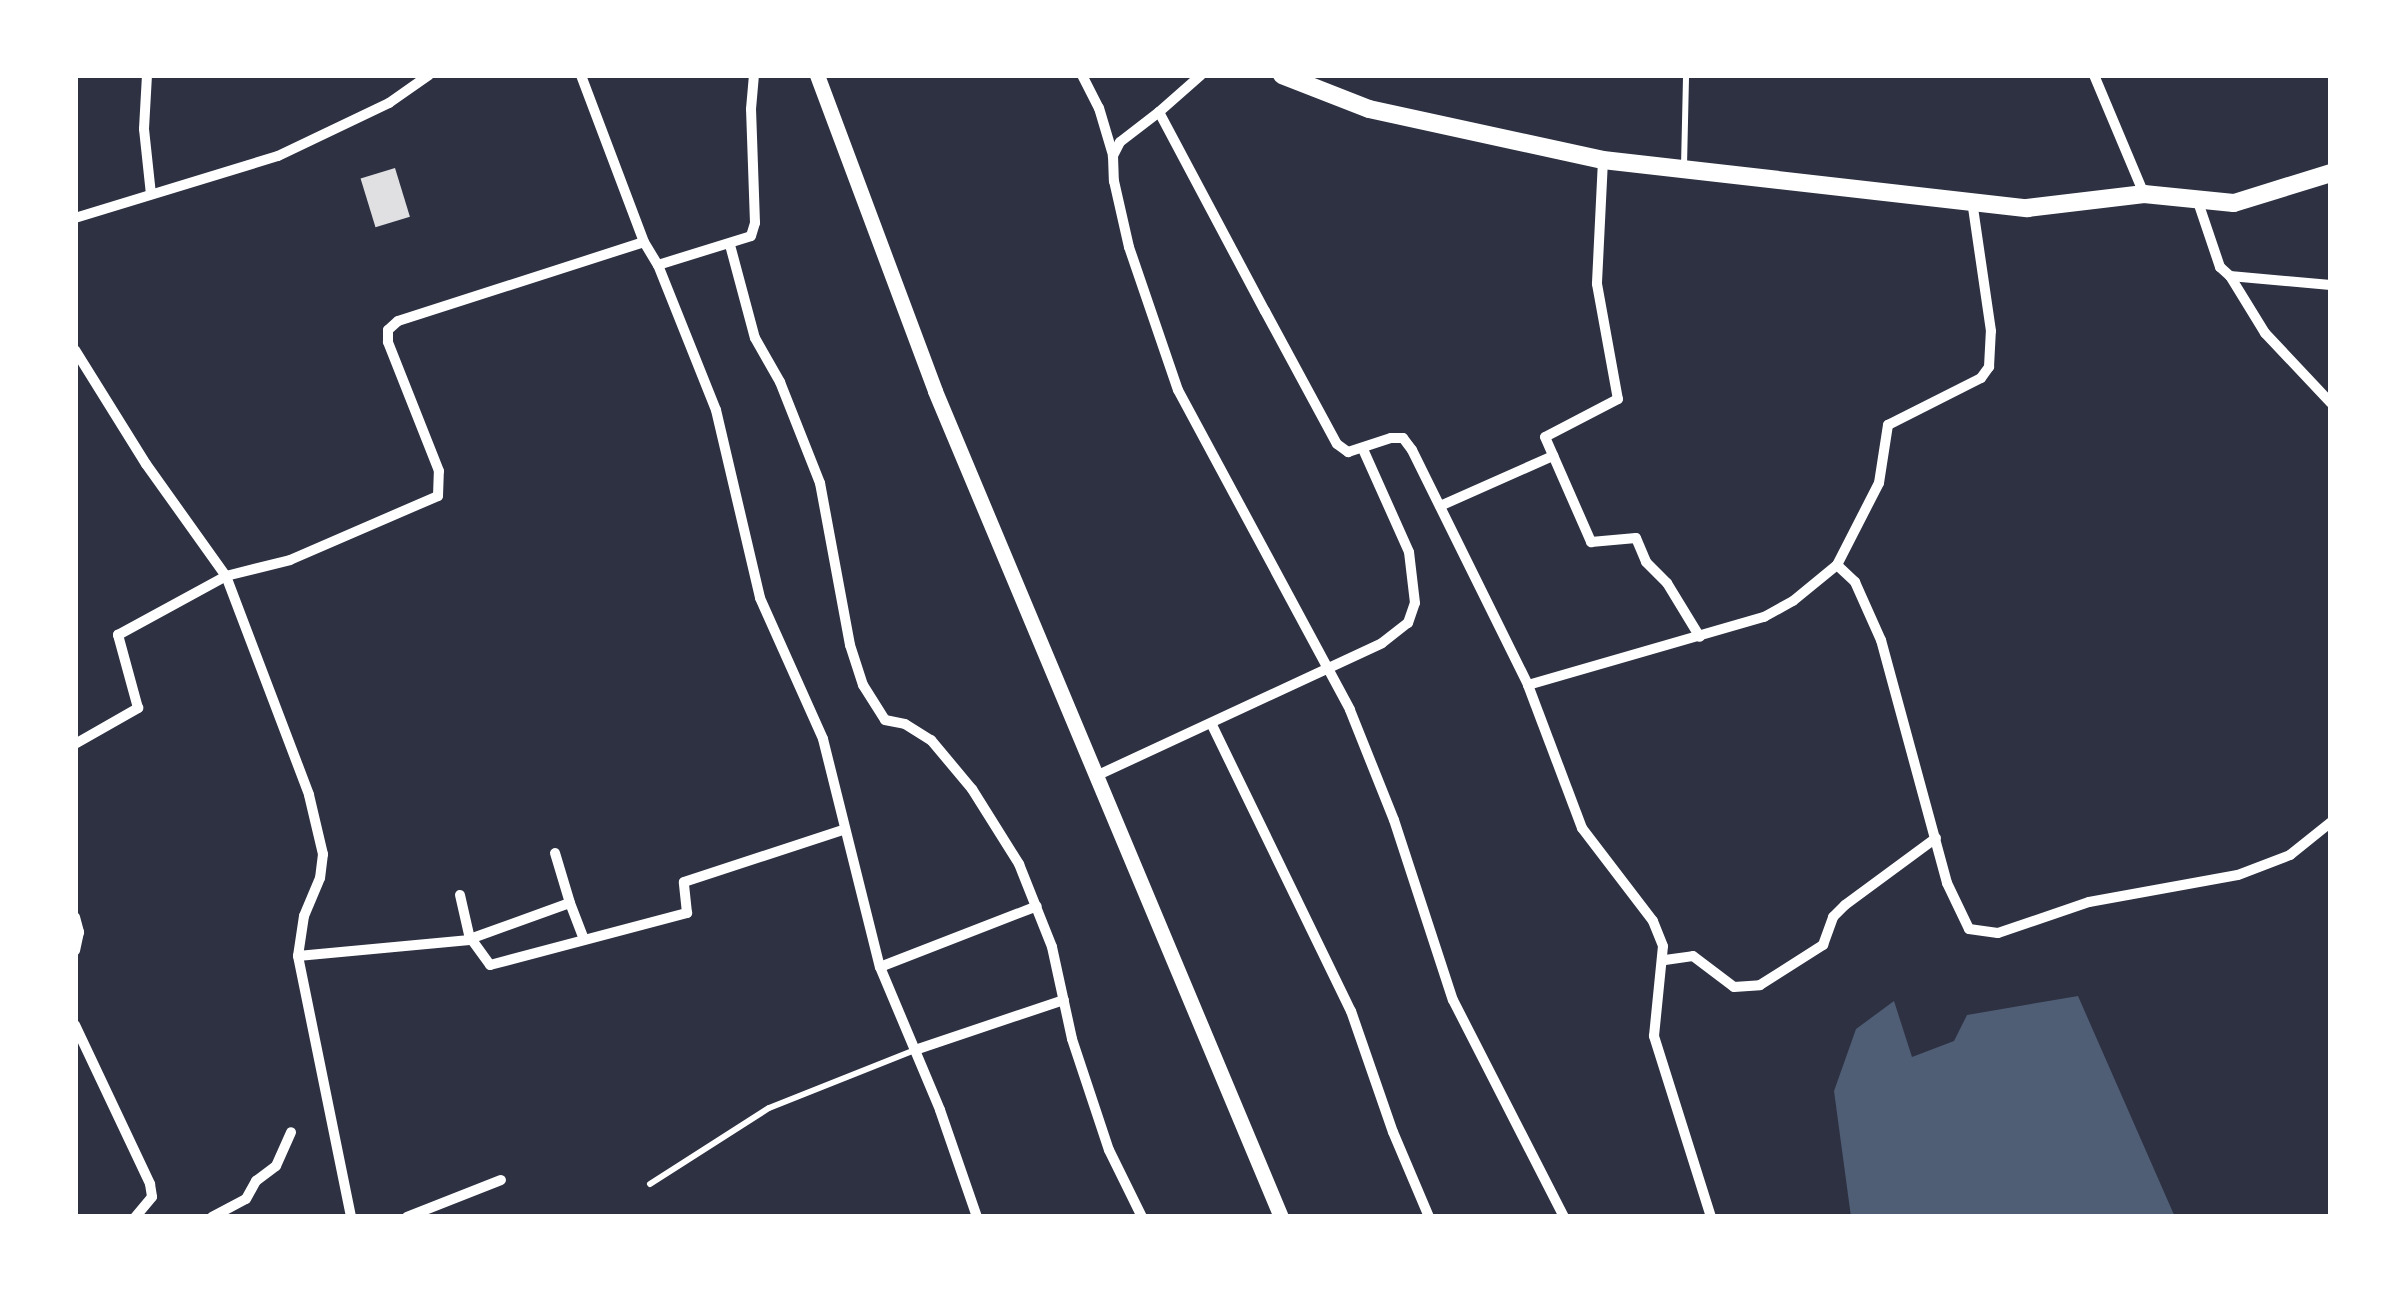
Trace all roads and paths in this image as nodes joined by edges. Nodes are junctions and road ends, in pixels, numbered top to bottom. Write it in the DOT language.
graph roads {
  1 [pos="147,75"];
  2 [pos="429,75"];
  3 [pos="581,75"];
  4 [pos="754,75"];
  5 [pos="817,75"];
  6 [pos="1082,75"];
  7 [pos="1201,75"];
  8 [pos="1282,75"];
  9 [pos="1686,75"];
  10 [pos="2094,75"];
  11 [pos="1314,82"];
  12 [pos="1160,112"];
  13 [pos="1113,156"];
  14 [pos="1604,160"];
  15 [pos="1684,168"];
  16 [pos="2331,174"];
  17 [pos="151,194"];
  18 [pos="2144,194"];
  19 [pos="1972,200"];
  20 [pos="2198,202"];
  21 [pos="75,218"];
  22 [pos="644,242"];
  23 [pos="730,245"];
  24 [pos="658,265"];
  25 [pos="2230,276"];
  26 [pos="2331,286"];
  27 [pos="75,350"];
  28 [pos="2331,403"];
  29 [pos="1363,449"];
  30 [pos="1553,456"];
  31 [pos="1440,506"];
  32 [pos="1837,565"];
  33 [pos="226,576"];
  34 [pos="1700,636"];
  35 [pos="1328,669"];
  36 [pos="1528,685"];
  37 [pos="1212,725"];
  38 [pos="75,744"];
  39 [pos="1096,776"];
  40 [pos="2328,824"];
  41 [pos="843,830"];
  42 [pos="1936,838"];
  43 [pos="2331,839"];
  44 [pos="554,852"];
  45 [pos="460,896"];
  46 [pos="570,902"];
  47 [pos="1038,906"];
  48 [pos="75,917"];
  49 [pos="584,939"];
  50 [pos="468,940"];
  51 [pos="75,951"];
  52 [pos="298,956"];
  53 [pos="1665,960"];
  54 [pos="880,966"];
  55 [pos="1064,1000"];
  56 [pos="75,1025"];
  57 [pos="915,1050"];
  58 [pos="291,1132"];
  59 [pos="501,1180"];
  60 [pos="650,1184"];
  61 [pos="135,1217"];
  62 [pos="212,1217"];
  63 [pos="351,1217"];
  64 [pos="407,1217"];
  65 [pos="977,1217"];
  66 [pos="1142,1217"];
  67 [pos="1282,1217"];
  68 [pos="1430,1217"];
  69 [pos="1564,1217"];
  70 [pos="1711,1217"];
  1 -- 17 [label="street"];
  2 -- 17 [label="street"];
  3 -- 22 [label="street"];
  4 -- 23 [label="street"];
  5 -- 39 [label="main road"];
  6 -- 13 [label="street"];
  7 -- 12 [label="street"];
  8 -- 11 [label="main road"];
  9 -- 15 [label="lane"];
  10 -- 18 [label="street"];
  11 -- 14 [label="main road"];
  12 -- 13 [label="street"];
  12 -- 29 [label="street"];
  13 -- 35 [label="street"];
  14 -- 15 [label="main road"];
  14 -- 30 [label="street"];
  15 -- 19 [label="main road"];
  16 -- 20 [label="main road"];
  17 -- 21 [label="street"];
  18 -- 19 [label="main road"];
  18 -- 20 [label="main road"];
  19 -- 32 [label="street"];
  20 -- 25 [label="street"];
  22 -- 24 [label="street"];
  22 -- 33 [label="street"];
  23 -- 24 [label="street"];
  23 -- 47 [label="street"];
  24 -- 41 [label="street"];
  25 -- 26 [label="street"];
  25 -- 28 [label="street"];
  27 -- 33 [label="street"];
  29 -- 31 [label="street"];
  29 -- 35 [label="street"];
  30 -- 31 [label="street"];
  30 -- 34 [label="street"];
  31 -- 36 [label="street"];
  32 -- 34 [label="street"];
  32 -- 42 [label="street"];
  33 -- 38 [label="street"];
  33 -- 52 [label="street"];
  34 -- 36 [label="street"];
  35 -- 37 [label="street"];
  35 -- 69 [label="street"];
  36 -- 53 [label="street"];
  37 -- 39 [label="street"];
  37 -- 68 [label="street"];
  39 -- 67 [label="main road"];
  40 -- 42 [label="street"];
  40 -- 43 [label="street"];
  41 -- 49 [label="street"];
  41 -- 54 [label="street"];
  42 -- 53 [label="street"];
  44 -- 46 [label="street"];
  45 -- 50 [label="street"];
  46 -- 49 [label="street"];
  46 -- 50 [label="street"];
  47 -- 54 [label="street"];
  47 -- 55 [label="street"];
  48 -- 51 [label="street"];
  49 -- 50 [label="street"];
  50 -- 52 [label="street"];
  52 -- 63 [label="street"];
  53 -- 70 [label="street"];
  54 -- 57 [label="street"];
  55 -- 57 [label="street"];
  55 -- 66 [label="street"];
  56 -- 61 [label="street"];
  57 -- 60 [label="lane"];
  57 -- 65 [label="street"];
  58 -- 62 [label="street"];
  59 -- 64 [label="street"];
}
